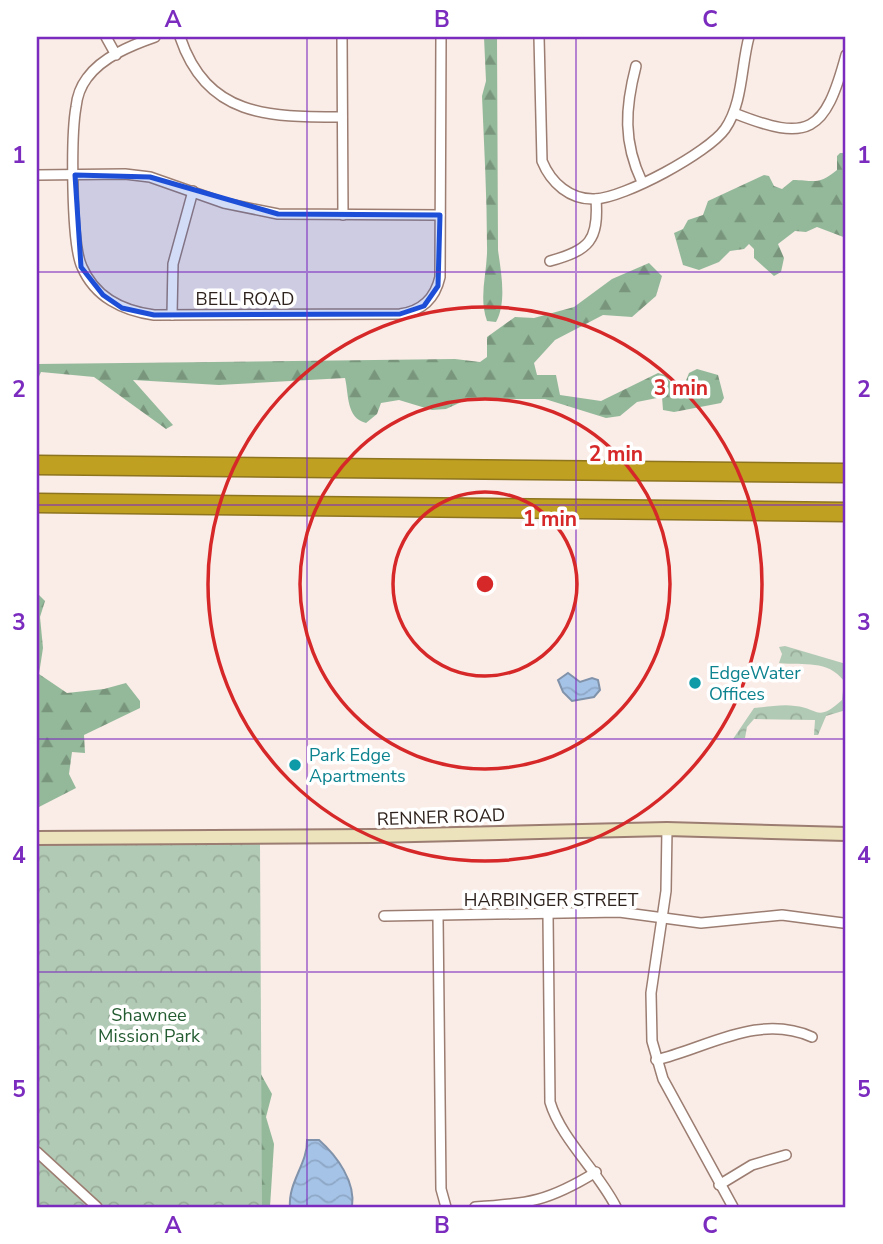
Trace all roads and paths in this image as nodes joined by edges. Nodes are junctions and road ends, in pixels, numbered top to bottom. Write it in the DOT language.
graph roads {
  1 [pos="106,37"];
  2 [pos="155,37"];
  3 [pos="180,37"];
  4 [pos="342,37"];
  5 [pos="441,37"];
  6 [pos="539,37"];
  7 [pos="749,37"];
  8 [pos="116,55"];
  9 [pos="846,55"];
  10 [pos="636,66"];
  11 [pos="734,113"];
  12 [pos="342,117"];
  13 [pos="37,175"];
  14 [pos="75,175"];
  15 [pos="642,182"];
  16 [pos="193,191"];
  17 [pos="596,199"];
  18 [pos="343,215"];
  19 [pos="440,215"];
  20 [pos="550,261"];
  21 [pos="172,315"];
  22 [pos="37,465"];
  23 [pos="846,473"];
  24 [pos="37,503"];
  25 [pos="846,512"];
  26 [pos="667,829"];
  27 [pos="846,834"];
  28 [pos="37,838"];
  29 [pos="548,915"];
  30 [pos="384,916"];
  31 [pos="438,917"];
  32 [pos="662,917"];
  33 [pos="843,923"];
  34 [pos="812,1037"];
  35 [pos="656,1060"];
  36 [pos="37,1153"];
  37 [pos="786,1155"];
  38 [pos="596,1172"];
  39 [pos="719,1185"];
  40 [pos="97,1207"];
  41 [pos="446,1207"];
  42 [pos="475,1207"];
  43 [pos="616,1207"];
  44 [pos="733,1207"];
  1 -- 8 [label="street"];
  2 -- 8 [label="street, BELL ROAD"];
  3 -- 12 [label="street"];
  4 -- 12 [label="street"];
  5 -- 19 [label="street, BELL ROAD"];
  6 -- 17 [label="street"];
  7 -- 11 [label="street"];
  8 -- 14 [label="street, BELL ROAD"];
  9 -- 11 [label="street"];
  10 -- 15 [label="street"];
  11 -- 15 [label="street"];
  12 -- 18 [label="street"];
  13 -- 14 [label="street"];
  14 -- 16 [label="street"];
  14 -- 21 [label="street, BELL ROAD"];
  15 -- 17 [label="street"];
  16 -- 18 [label="street"];
  16 -- 21 [label="street"];
  17 -- 20 [label="street"];
  18 -- 19 [label="street"];
  19 -- 21 [label="street, BELL ROAD"];
  22 -- 23 [label="highway"];
  24 -- 25 [label="highway"];
  26 -- 27 [label="main road, RENNER ROAD"];
  26 -- 28 [label="main road, RENNER ROAD"];
  26 -- 32 [label="street"];
  29 -- 31 [label="street, HARBINGER STREET"];
  29 -- 32 [label="street, HARBINGER STREET"];
  29 -- 38 [label="street"];
  30 -- 31 [label="street, HARBINGER STREET"];
  31 -- 41 [label="street"];
  32 -- 33 [label="street, HARBINGER STREET"];
  32 -- 35 [label="street"];
  34 -- 35 [label="street"];
  35 -- 39 [label="street"];
  36 -- 40 [label="street"];
  37 -- 39 [label="street"];
  38 -- 42 [label="street"];
  38 -- 43 [label="street"];
  39 -- 44 [label="street"];
}
